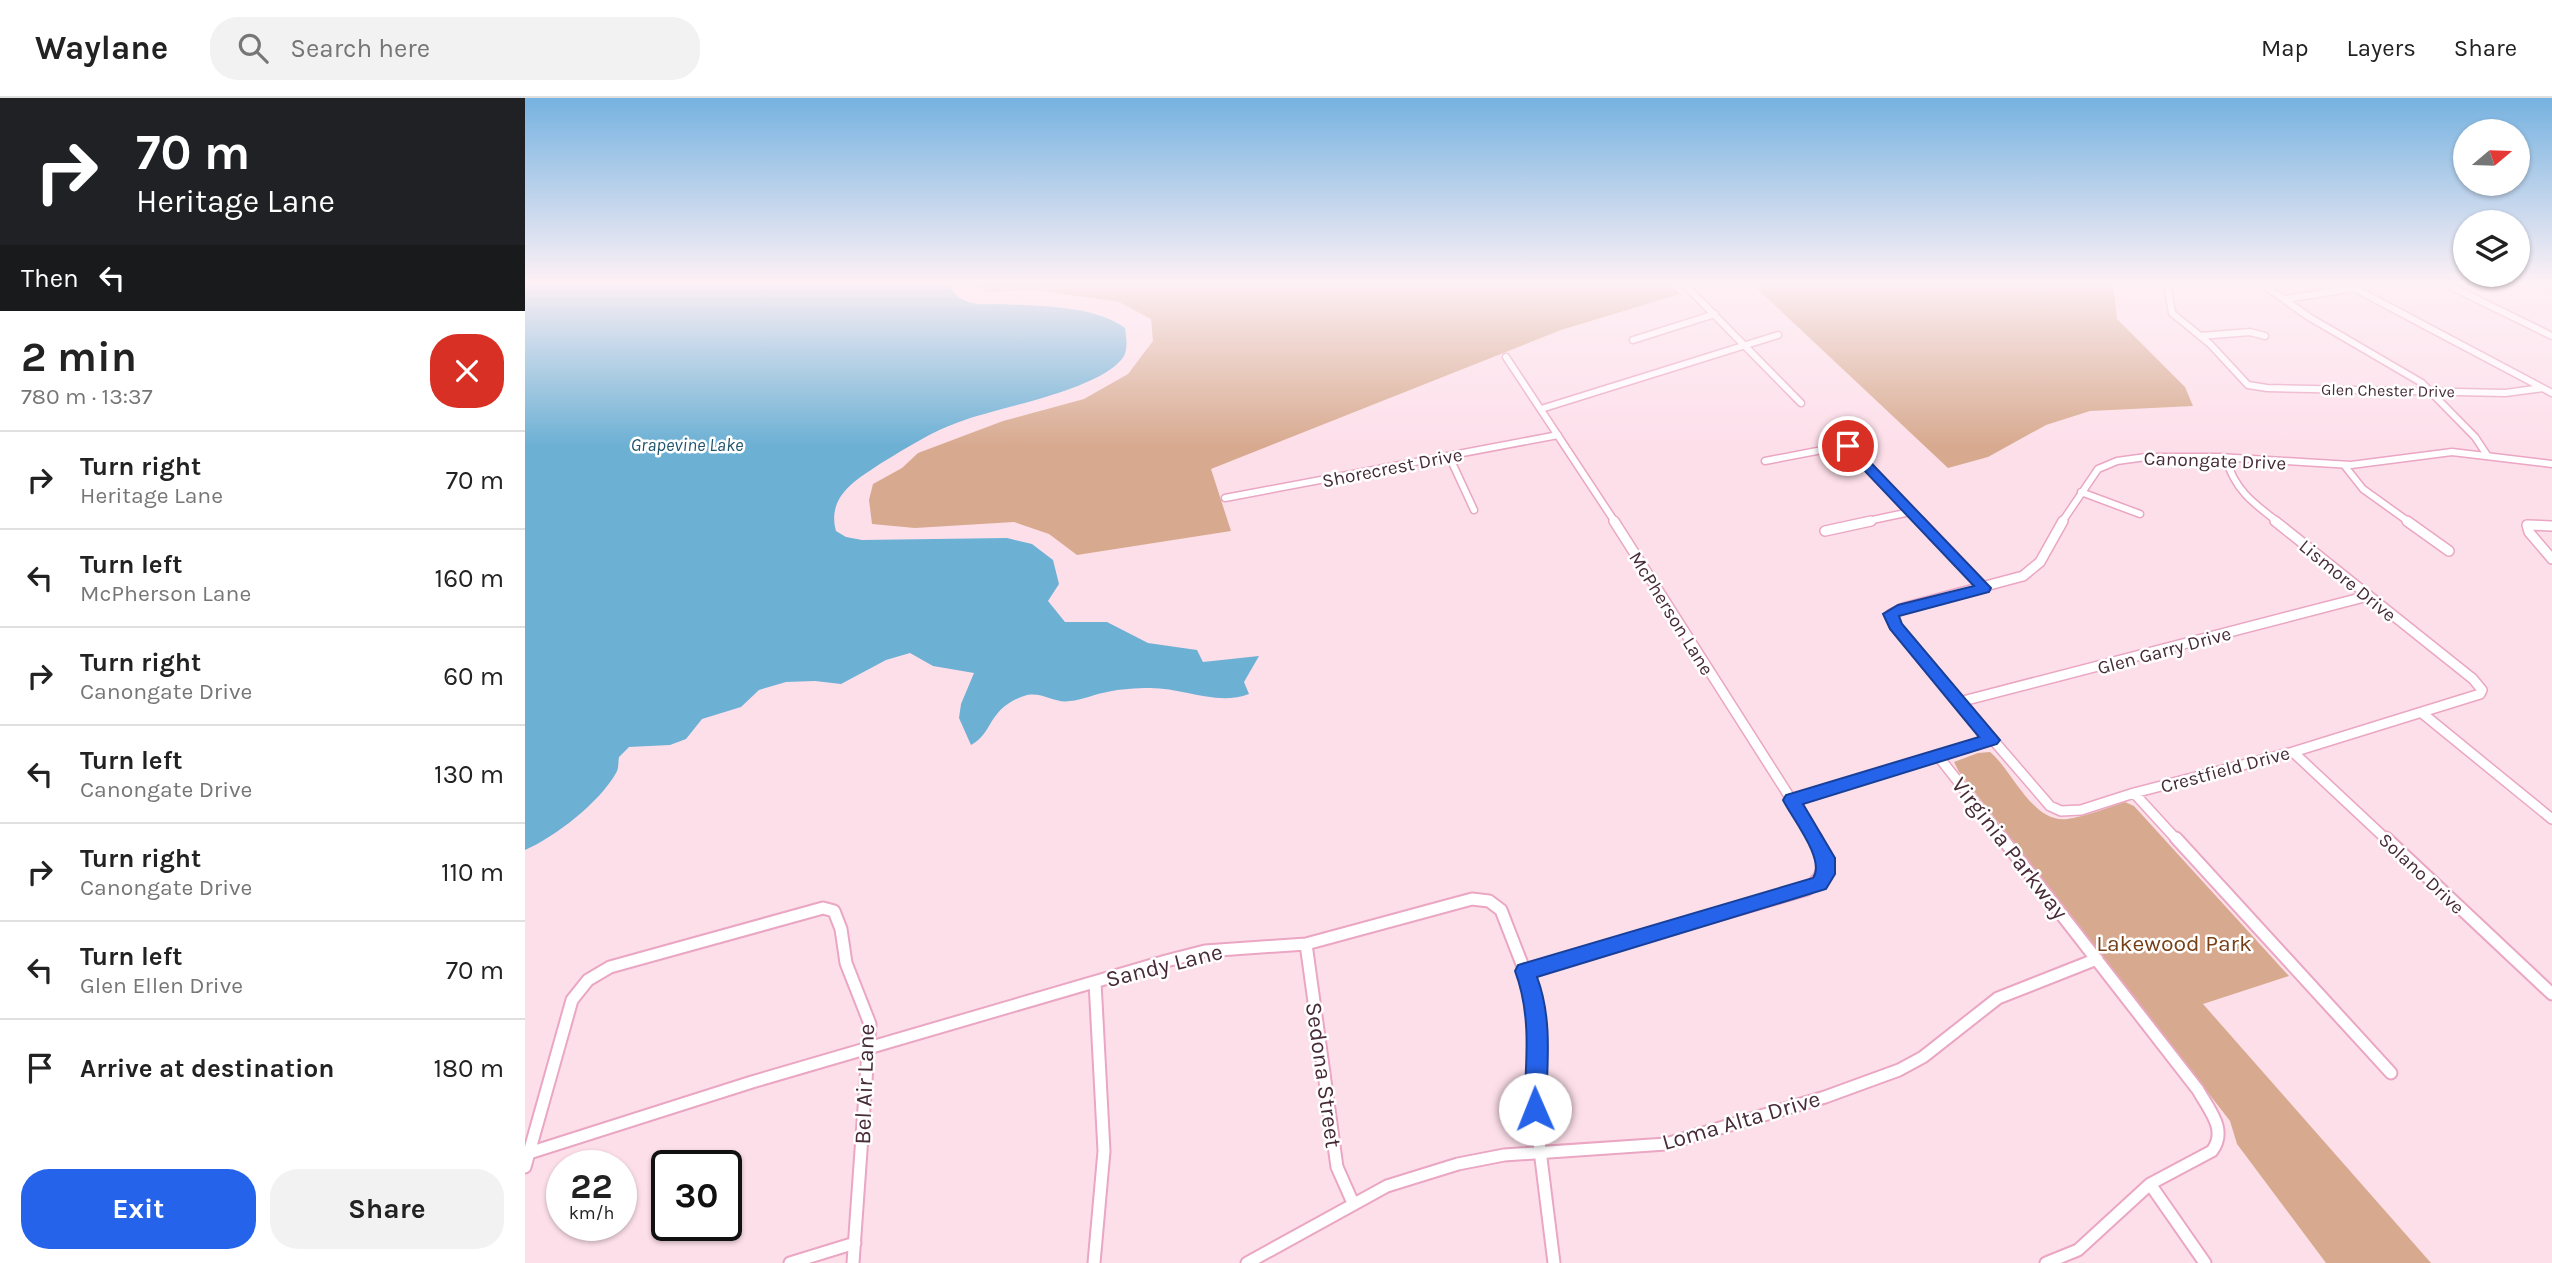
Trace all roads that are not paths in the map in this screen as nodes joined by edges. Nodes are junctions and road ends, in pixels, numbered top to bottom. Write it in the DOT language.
graph roads {
  1 [pos="1641,337"];
  2 [pos="1738,337"];
  3 [pos="1771,337"];
  4 [pos="2201,337"];
  5 [pos="2344,337"];
  6 [pos="2447,337"];
  7 [pos="1633,340"];
  8 [pos="1746,346"];
  9 [pos="1506,357"];
  10 [pos="2543,388"];
  11 [pos="2431,391"];
  12 [pos="2552,393"];
  13 [pos="1801,403"];
  14 [pos="1541,408"];
  15 [pos="1558,435"];
  16 [pos="2487,455"];
  17 [pos="1449,456"];
  18 [pos="2226,459"];
  19 [pos="1765,461"];
  20 [pos="2552,464"];
  21 [pos="2344,465"];
  22 [pos="2081,492"];
  23 [pos="1225,498"];
  24 [pos="1474,510"];
  25 [pos="1910,512"];
  26 [pos="2140,514"];
  27 [pos="2552,526"];
  28 [pos="1825,531"];
  29 [pos="2449,551"];
  30 [pos="2552,559"];
  31 [pos="1984,588"];
  32 [pos="2368,596"];
  33 [pos="2482,690"];
  34 [pos="1959,702"];
  35 [pos="2423,713"];
  36 [pos="1991,740"];
  37 [pos="2293,752"];
  38 [pos="1938,756"];
  39 [pos="2134,793"];
  40 [pos="1792,800"];
  41 [pos="2552,819"];
  42 [pos="1305,944"];
  43 [pos="2097,959"];
  44 [pos="1525,971"];
  45 [pos="1095,982"];
  46 [pos="2552,994"];
  47 [pos="870,1049"];
  48 [pos="2391,1073"];
  49 [pos="1540,1152"];
  50 [pos="529,1153"];
  51 [pos="525,1167"];
  52 [pos="2150,1184"];
  53 [pos="1353,1203"];
  54 [pos="855,1242"];
  55 [pos="1554,1262"];
  56 [pos="790,1263"];
  57 [pos="853,1263"];
  58 [pos="1094,1263"];
  59 [pos="1247,1263"];
  60 [pos="2046,1263"];
  61 [pos="2205,1263"];
  1 -- 7 [label="street"];
  2 -- 8 [label="street"];
  3 -- 8 [label="street"];
  4 -- 11 [label="street, Glen Chester Drive"];
  5 -- 11 [label="street"];
  6 -- 10 [label="street"];
  8 -- 13 [label="street"];
  8 -- 14 [label="street"];
  9 -- 14 [label="street, McPherson Lane"];
  10 -- 11 [label="street, Glen Chester Drive"];
  10 -- 12 [label="street"];
  11 -- 16 [label="street"];
  14 -- 15 [label="street, McPherson Lane"];
  15 -- 17 [label="street, Shorecrest Drive"];
  15 -- 40 [label="street, McPherson Lane"];
  16 -- 20 [label="street, Canongate Drive"];
  16 -- 21 [label="street, Canongate Drive"];
  17 -- 23 [label="street, Shorecrest Drive"];
  17 -- 24 [label="street"];
  18 -- 21 [label="street, Canongate Drive"];
  18 -- 22 [label="street, Canongate Drive"];
  18 -- 32 [label="street, Lismore Drive"];
  19 -- 25 [label="street"];
  21 -- 29 [label="street"];
  22 -- 26 [label="street"];
  22 -- 31 [label="street, Canongate Drive"];
  25 -- 28 [label="street"];
  25 -- 31 [label="street"];
  27 -- 30 [label="street"];
  31 -- 34 [label="street, Canongate Drive"];
  32 -- 33 [label="street, Lismore Drive"];
  32 -- 34 [label="street, Glen Garry Drive"];
  33 -- 35 [label="street, Crestfield Drive"];
  34 -- 36 [label="street, Canongate Drive"];
  35 -- 37 [label="street, Crestfield Drive"];
  35 -- 41 [label="street"];
  36 -- 38 [label="street"];
  36 -- 39 [label="street, Crestfield Drive"];
  37 -- 39 [label="street, Crestfield Drive"];
  37 -- 46 [label="street, Solano Drive"];
  38 -- 40 [label="street"];
  38 -- 43 [label="street, Virginia Parkway"];
  39 -- 48 [label="street"];
  40 -- 44 [label="street, McPherson Lane"];
  42 -- 44 [label="street, Sandy Lane"];
  42 -- 45 [label="street, Sandy Lane"];
  42 -- 53 [label="street, Sedona Street"];
  43 -- 49 [label="street, Loma Alta Drive"];
  43 -- 52 [label="street, Virginia Parkway"];
  44 -- 49 [label="street, Sandy Lane"];
  45 -- 47 [label="street, Sandy Lane"];
  45 -- 58 [label="street"];
  47 -- 50 [label="street, Sandy Lane"];
  47 -- 50 [label="street, Bel Air Lane"];
  47 -- 54 [label="street, Bel Air Lane"];
  49 -- 53 [label="street, Loma Alta Drive"];
  49 -- 55 [label="street, Sandy Lane"];
  50 -- 51 [label="street"];
  52 -- 60 [label="street, Virginia Parkway"];
  52 -- 61 [label="street"];
  53 -- 59 [label="street, Loma Alta Drive"];
  54 -- 56 [label="street"];
  54 -- 57 [label="street, Bel Air Lane"];
}
